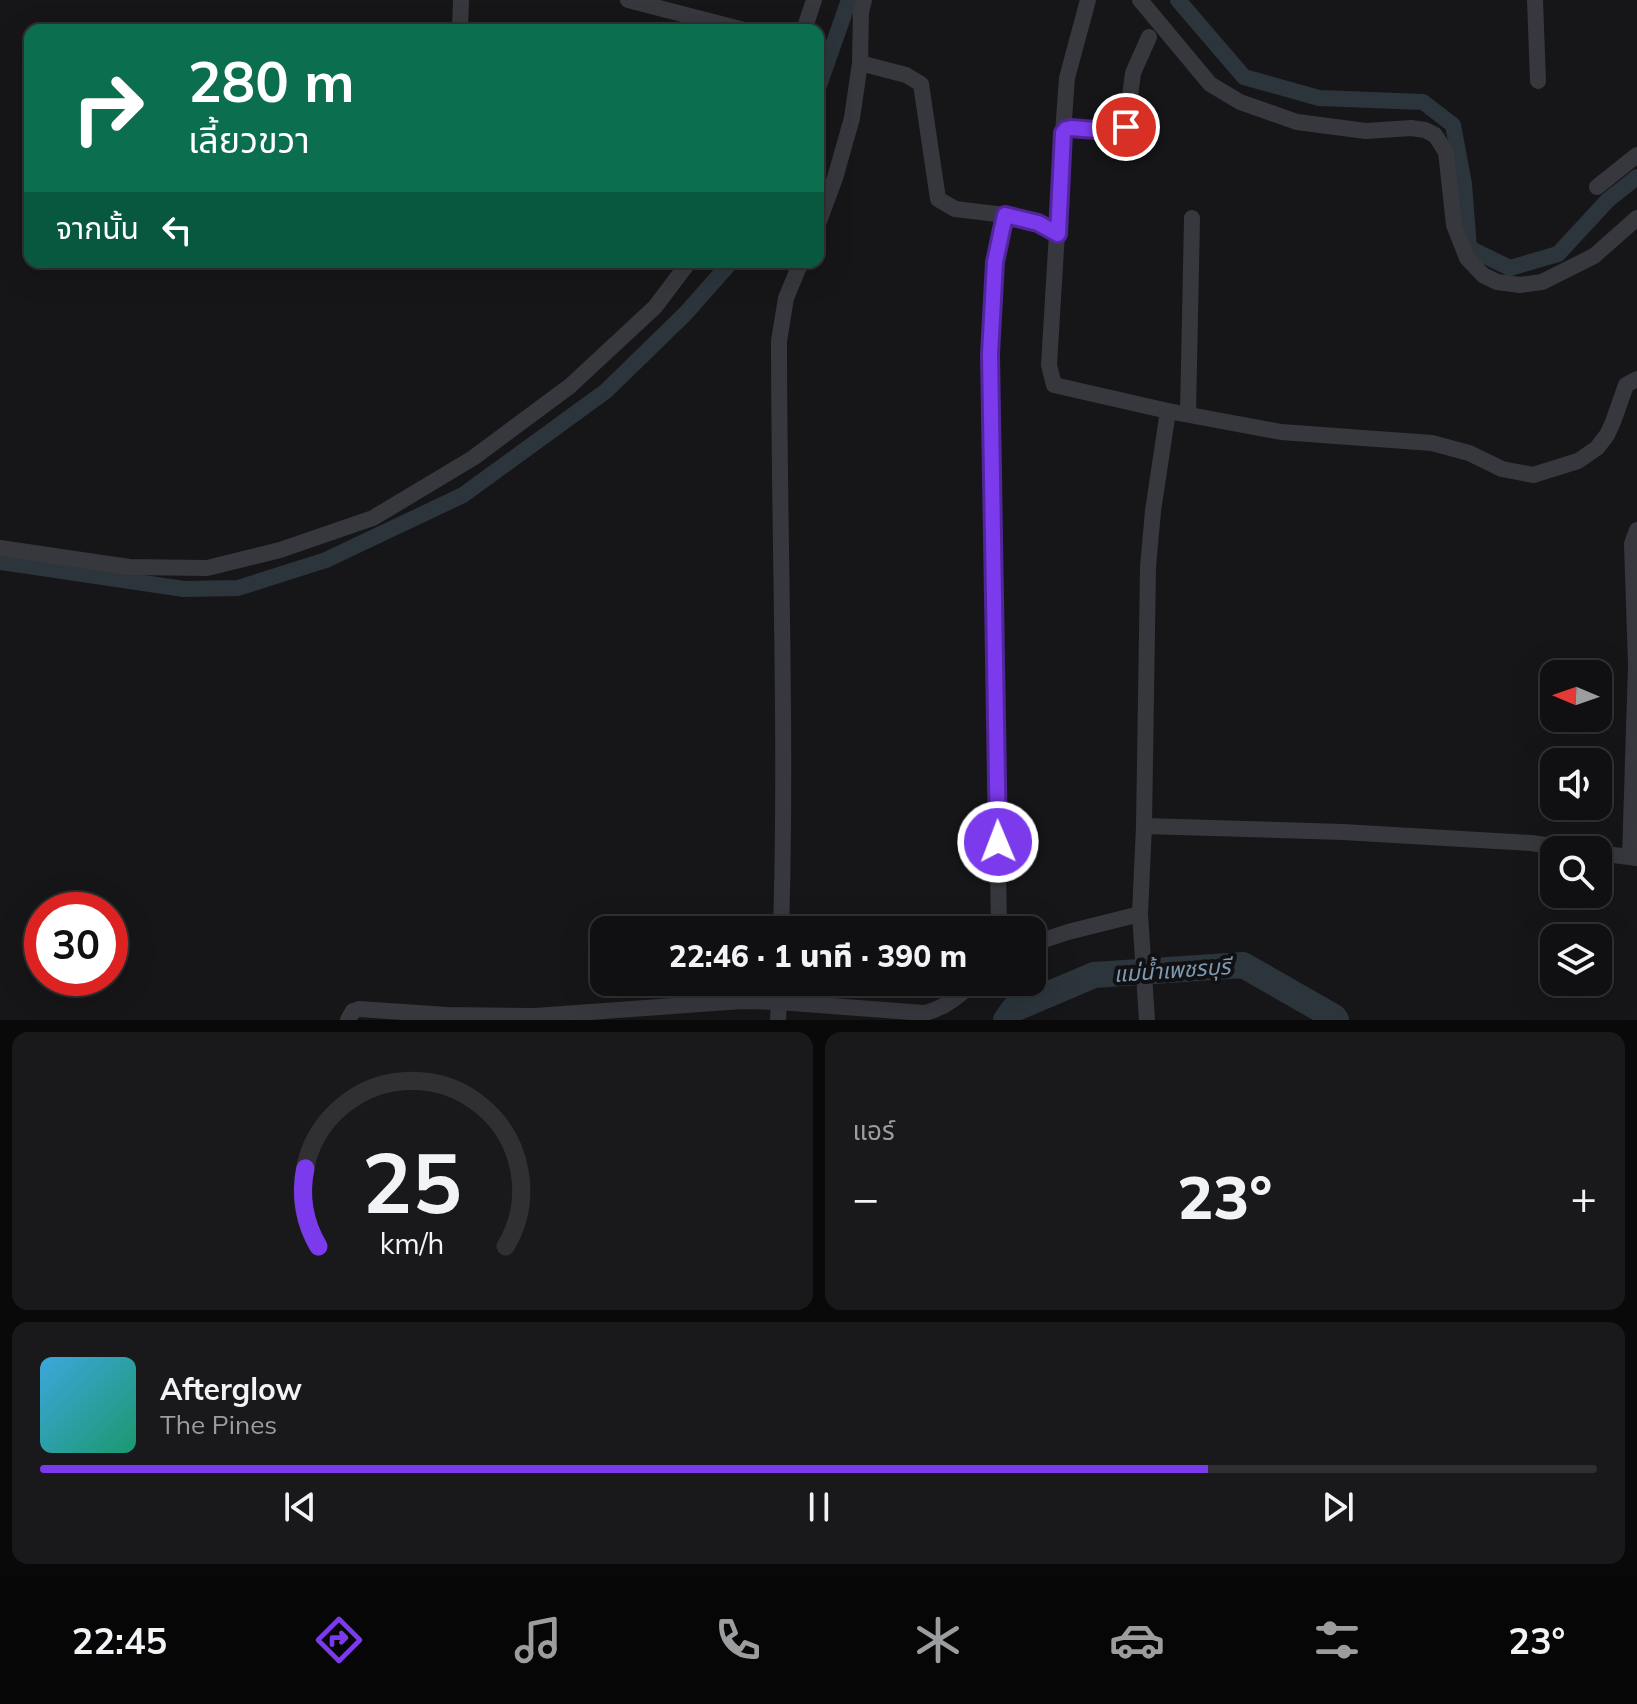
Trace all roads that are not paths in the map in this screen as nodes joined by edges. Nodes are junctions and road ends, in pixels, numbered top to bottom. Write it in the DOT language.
graph roads {
  1 [pos="461,0"];
  2 [pos="628,0"];
  3 [pos="814,0"];
  4 [pos="864,0"];
  5 [pos="1088,0"];
  6 [pos="1140,0"];
  7 [pos="1535,0"];
  8 [pos="672,6"];
  9 [pos="460,24"];
  10 [pos="726,24"];
  11 [pos="806,24"];
  12 [pos="1149,37"];
  13 [pos="860,63"];
  14 [pos="1538,81"];
  15 [pos="1063,133"];
  16 [pos="1637,155"];
  17 [pos="1597,187"];
  18 [pos="824,208"];
  19 [pos="1005,215"];
  20 [pos="1192,218"];
  21 [pos="1637,218"];
  22 [pos="1058,234"];
  23 [pos="684,268"];
  24 [pos="798,268"];
  25 [pos="1637,379"];
  26 [pos="1168,411"];
  27 [pos="1188,414"];
  28 [pos="1637,530"];
  29 [pos="0,548"];
  30 [pos="1636,636"];
  31 [pos="1144,826"];
  32 [pos="1540,844"];
  33 [pos="1612,855"];
  34 [pos="1633,858"];
  35 [pos="1140,914"];
  36 [pos="781,916"];
  37 [pos="999,916"];
  38 [pos="1046,939"];
  39 [pos="779,996"];
  40 [pos="958,996"];
  41 [pos="958,996"];
  42 [pos="779,1002"];
  43 [pos="1146,1014"];
  44 [pos="498,1018"];
  45 [pos="348,1020"];
  46 [pos="778,1020"];
  47 [pos="945,1020"];
  1 -- 9 [label="street"];
  2 -- 8 [label="street"];
  3 -- 11 [label="street"];
  4 -- 13 [label="street"];
  5 -- 15 [label="street"];
  6 -- 21 [label="street"];
  7 -- 14 [label="street"];
  8 -- 10 [label="street"];
  12 -- 15 [label="street"];
  13 -- 18 [label="street"];
  13 -- 19 [label="street"];
  15 -- 22 [label="street"];
  16 -- 17 [label="street"];
  19 -- 22 [label="street"];
  19 -- 37 [label="street"];
  20 -- 27 [label="street"];
  22 -- 26 [label="street"];
  23 -- 29 [label="street"];
  24 -- 36 [label="street"];
  25 -- 27 [label="street"];
  26 -- 27 [label="street"];
  26 -- 31 [label="street"];
  28 -- 30 [label="street"];
  30 -- 34 [label="street"];
  31 -- 32 [label="street"];
  31 -- 35 [label="street"];
  33 -- 34 [label="street"];
  35 -- 38 [label="street"];
  35 -- 43 [label="street"];
  39 -- 42 [label="street"];
  40 -- 42 [label="street"];
  41 -- 47 [label="street"];
  42 -- 44 [label="street"];
  42 -- 46 [label="street"];
  44 -- 45 [label="street"];
}
